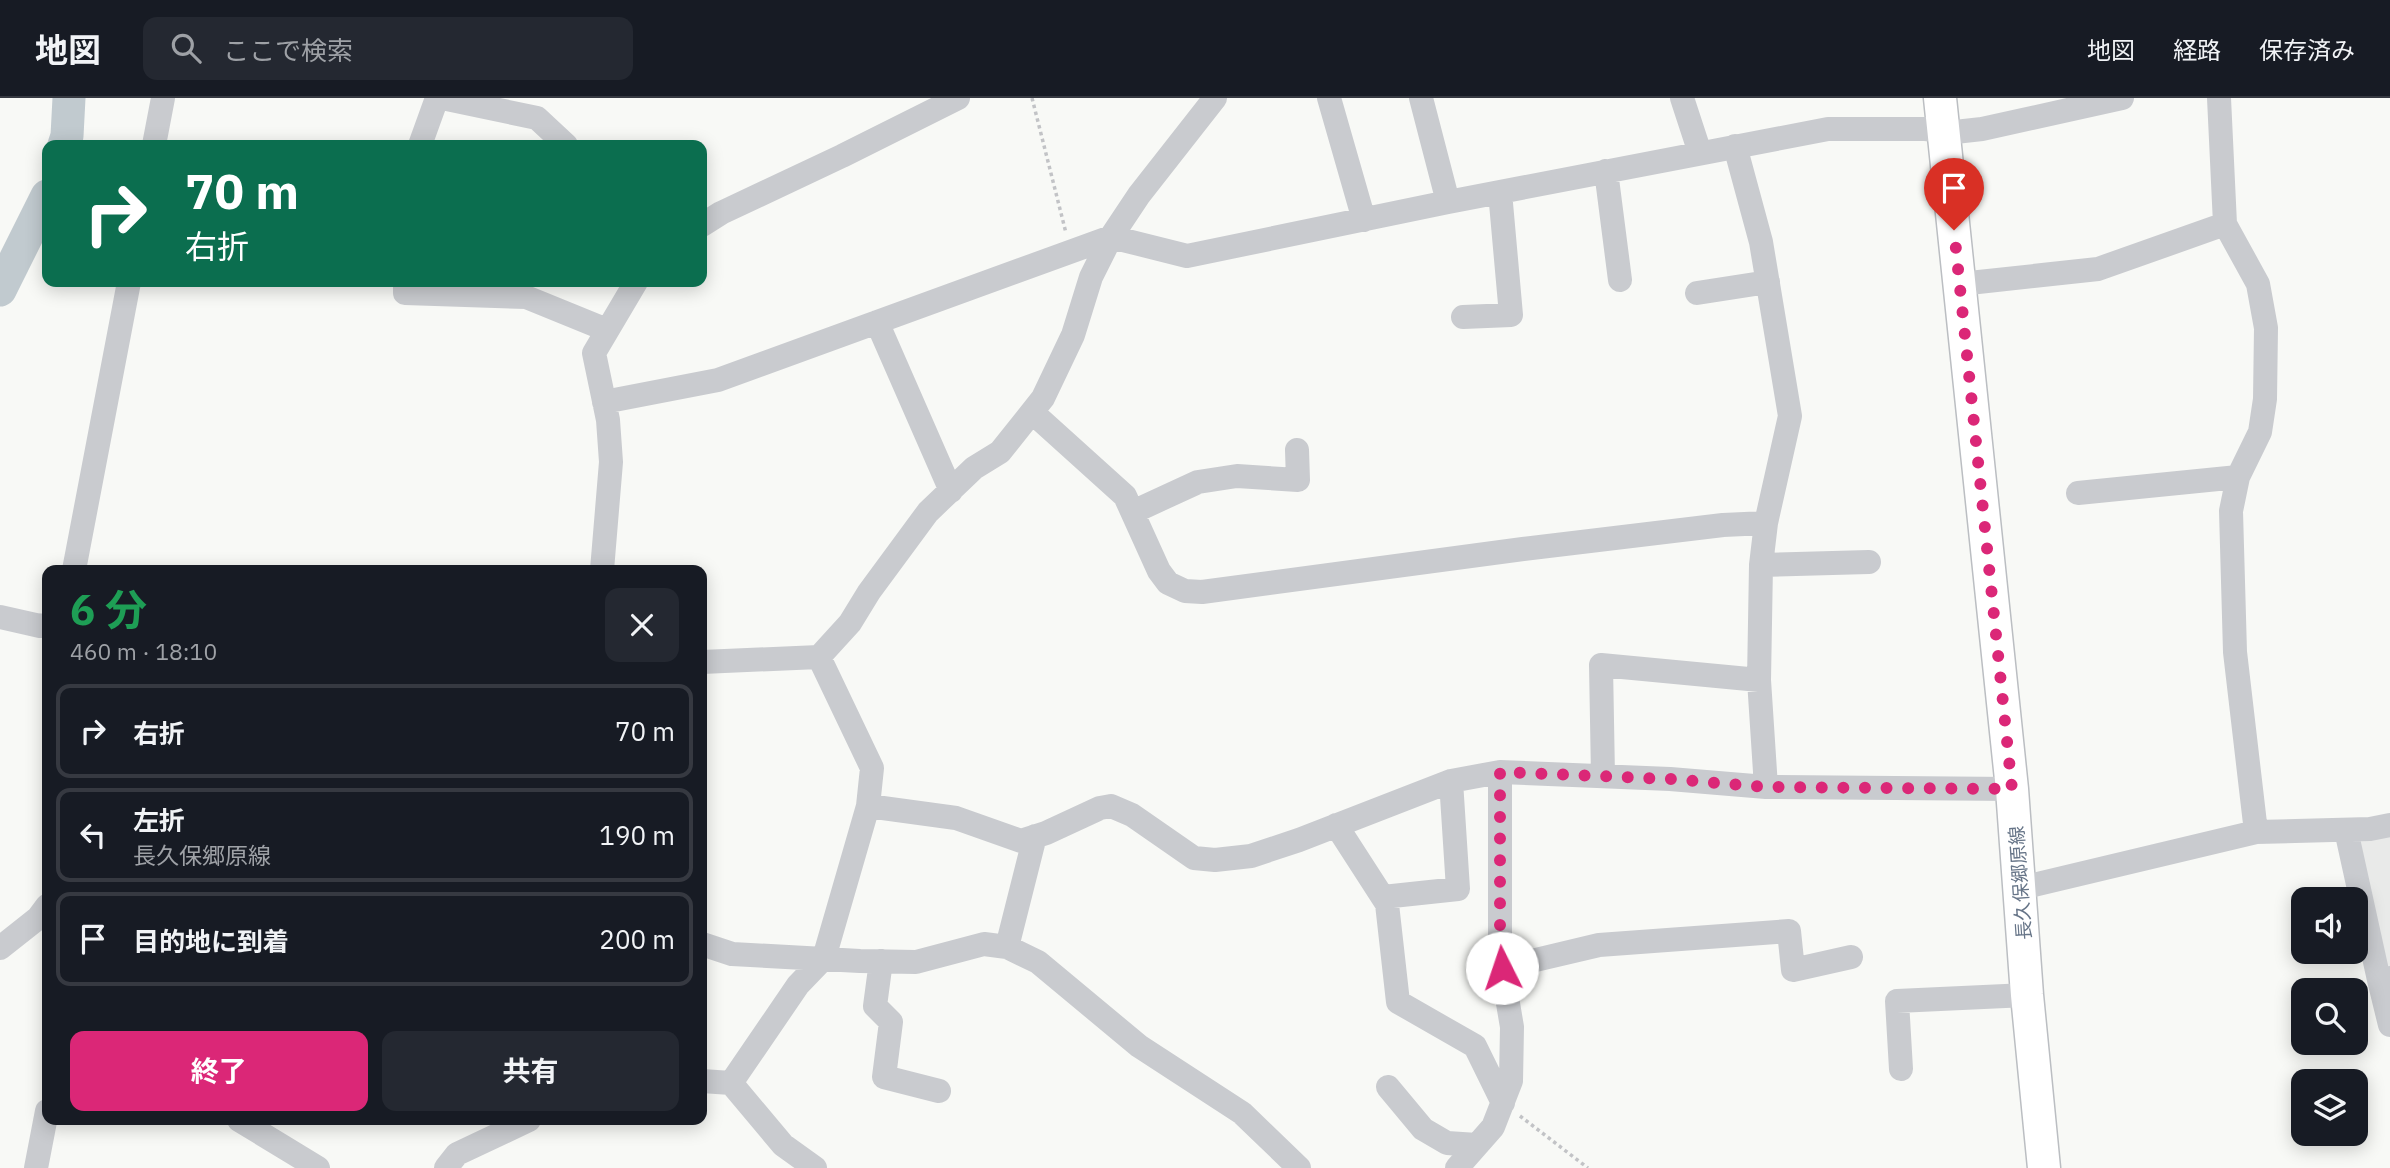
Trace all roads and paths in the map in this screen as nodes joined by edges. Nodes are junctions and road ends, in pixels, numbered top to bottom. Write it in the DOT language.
graph roads {
  1 [pos="163,98"];
  2 [pos="440,98"];
  3 [pos="958,98"];
  4 [pos="1032,98"];
  5 [pos="1215,98"];
  6 [pos="1329,98"];
  7 [pos="1421,98"];
  8 [pos="1682,98"];
  9 [pos="1940,98"];
  10 [pos="2122,98"];
  11 [pos="2220,98"];
  12 [pos="936,104"];
  13 [pos="1944,131"];
  14 [pos="155,140"];
  15 [pos="422,140"];
  16 [pos="561,140"];
  17 [pos="1735,146"];
  18 [pos="1700,153"];
  19 [pos="1606,171"];
  20 [pos="1500,192"];
  21 [pos="1448,202"];
  22 [pos="1364,220"];
  23 [pos="707,222"];
  24 [pos="2225,223"];
  25 [pos="1111,237"];
  26 [pos="1070,252"];
  27 [pos="1620,280"];
  28 [pos="1768,282"];
  29 [pos="1960,284"];
  30 [pos="128,287"];
  31 [pos="405,287"];
  32 [pos="633,287"];
  33 [pos="1697,293"];
  34 [pos="1463,317"];
  35 [pos="877,322"];
  36 [pos="607,330"];
  37 [pos="604,402"];
  38 [pos="1032,413"];
  39 [pos="1297,450"];
  40 [pos="2238,477"];
  41 [pos="951,491"];
  42 [pos="2078,493"];
  43 [pos="1133,512"];
  44 [pos="1766,523"];
  45 [pos="1869,562"];
  46 [pos="76,565"];
  47 [pos="602,565"];
  48 [pos="1761,565"];
  49 [pos="0,617"];
  50 [pos="42,626"];
  51 [pos="819,657"];
  52 [pos="707,662"];
  53 [pos="1759,680"];
  54 [pos="1500,772"];
  55 [pos="1603,776"];
  56 [pos="1451,781"];
  57 [pos="1766,787"];
  58 [pos="2012,789"];
  59 [pos="868,806"];
  60 [pos="1336,825"];
  61 [pos="2390,825"];
  62 [pos="2346,830"];
  63 [pos="2256,832"];
  64 [pos="1035,836"];
  65 [pos="2021,888"];
  66 [pos="1383,897"];
  67 [pos="42,913"];
  68 [pos="707,946"];
  69 [pos="1007,947"];
  70 [pos="0,948"];
  71 [pos="1851,957"];
  72 [pos="824,958"];
  73 [pos="881,961"];
  74 [pos="1502,968"];
  75 [pos="2384,979"];
  76 [pos="2027,995"];
  77 [pos="2390,1025"];
  78 [pos="1901,1069"];
  79 [pos="707,1081"];
  80 [pos="731,1083"];
  81 [pos="1388,1087"];
  82 [pos="939,1091"];
  83 [pos="1503,1103"];
  84 [pos="44,1125"];
  85 [pos="247,1125"];
  86 [pos="518,1125"];
  87 [pos="1478,1145"];
  88 [pos="36,1168"];
  89 [pos="318,1168"];
  90 [pos="446,1168"];
  91 [pos="815,1168"];
  92 [pos="1299,1168"];
  93 [pos="1457,1168"];
  94 [pos="1588,1168"];
  95 [pos="2044,1168"];
  1 -- 14 [label="street"];
  2 -- 15 [label="street"];
  2 -- 16 [label="street"];
  3 -- 12 [label="street"];
  4 -- 26 [label="path"];
  5 -- 25 [label="street"];
  6 -- 22 [label="street"];
  7 -- 21 [label="street"];
  8 -- 18 [label="street"];
  9 -- 13 [label="main road, 長久保郷原線"];
  10 -- 13 [label="street"];
  11 -- 24 [label="street"];
  12 -- 23 [label="street"];
  13 -- 17 [label="street"];
  13 -- 29 [label="main road, 長久保郷原線"];
  17 -- 18 [label="street"];
  17 -- 28 [label="street"];
  18 -- 19 [label="street"];
  19 -- 20 [label="street"];
  19 -- 27 [label="street"];
  20 -- 21 [label="street"];
  20 -- 34 [label="street"];
  21 -- 22 [label="street"];
  22 -- 25 [label="street"];
  24 -- 29 [label="street"];
  24 -- 40 [label="street"];
  25 -- 26 [label="street"];
  25 -- 38 [label="street"];
  26 -- 35 [label="street"];
  28 -- 33 [label="street"];
  28 -- 44 [label="street"];
  29 -- 58 [label="main road, 長久保郷原線"];
  30 -- 46 [label="street"];
  31 -- 36 [label="street"];
  32 -- 36 [label="street"];
  35 -- 37 [label="street"];
  35 -- 41 [label="street"];
  36 -- 37 [label="street"];
  37 -- 47 [label="street"];
  38 -- 41 [label="street"];
  38 -- 43 [label="street"];
  39 -- 43 [label="street"];
  40 -- 42 [label="street"];
  40 -- 63 [label="street"];
  41 -- 51 [label="street"];
  43 -- 44 [label="street"];
  44 -- 48 [label="street"];
  45 -- 48 [label="street"];
  48 -- 53 [label="street"];
  49 -- 50 [label="street"];
  51 -- 52 [label="street"];
  51 -- 59 [label="street"];
  53 -- 55 [label="street"];
  53 -- 57 [label="street"];
  54 -- 55 [label="street"];
  54 -- 56 [label="street"];
  54 -- 74 [label="street"];
  55 -- 57 [label="street"];
  56 -- 60 [label="street"];
  56 -- 66 [label="street"];
  57 -- 58 [label="street"];
  58 -- 65 [label="main road, 長久保郷原線"];
  59 -- 64 [label="street"];
  59 -- 72 [label="street"];
  60 -- 64 [label="street"];
  60 -- 66 [label="street"];
  61 -- 62 [label="street"];
  62 -- 63 [label="street"];
  62 -- 75 [label="street"];
  63 -- 65 [label="street"];
  64 -- 69 [label="street"];
  65 -- 76 [label="main road, 長久保郷原線"];
  66 -- 83 [label="street"];
  67 -- 70 [label="street"];
  68 -- 72 [label="street"];
  69 -- 73 [label="street"];
  69 -- 92 [label="street"];
  71 -- 74 [label="street"];
  72 -- 73 [label="street"];
  72 -- 80 [label="street"];
  73 -- 82 [label="street"];
  74 -- 83 [label="street"];
  75 -- 77 [label="street"];
  76 -- 78 [label="street"];
  76 -- 95 [label="main road, 長久保郷原線"];
  79 -- 80 [label="street"];
  80 -- 91 [label="street"];
  81 -- 87 [label="street"];
  83 -- 87 [label="street"];
  83 -- 94 [label="path"];
  84 -- 88 [label="street"];
  85 -- 89 [label="street"];
  86 -- 90 [label="street"];
  87 -- 93 [label="street"];
}
